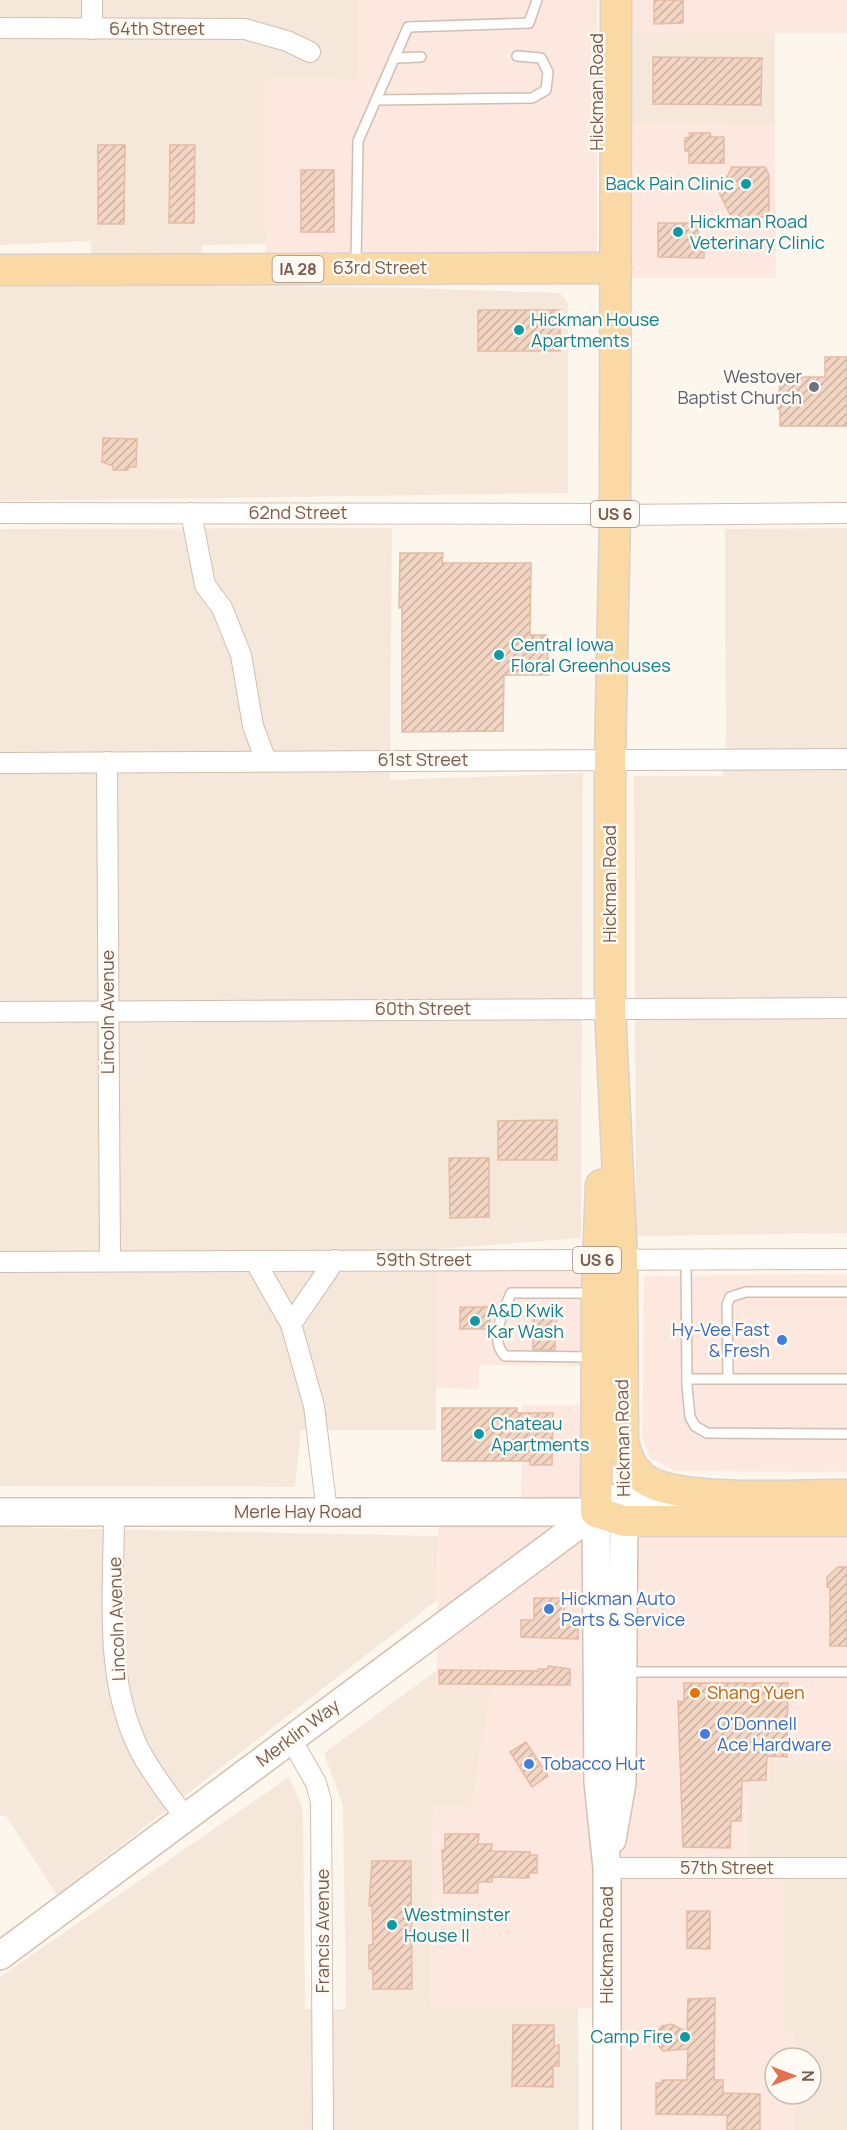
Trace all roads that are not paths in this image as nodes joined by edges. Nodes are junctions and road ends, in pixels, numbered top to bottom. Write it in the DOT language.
graph roads {
  1 [pos="92,0"];
  2 [pos="537,0"];
  3 [pos="597,0"];
  4 [pos="616,0"];
  5 [pos="0,28"];
  6 [pos="92,29"];
  7 [pos="310,52"];
  8 [pos="517,56"];
  9 [pos="421,57"];
  10 [pos="394,58"];
  11 [pos="376,100"];
  12 [pos="356,268"];
  13 [pos="606,268"];
  14 [pos="0,270"];
  15 [pos="0,513"];
  16 [pos="190,513"];
  17 [pos="847,513"];
  18 [pos="606,514"];
  19 [pos="610,759"];
  20 [pos="847,759"];
  21 [pos="266,761"];
  22 [pos="107,762"];
  23 [pos="0,763"];
  24 [pos="610,1008"];
  25 [pos="847,1008"];
  26 [pos="0,1012"];
  27 [pos="108,1012"];
  28 [pos="686,1259"];
  29 [pos="847,1259"];
  30 [pos="335,1260"];
  31 [pos="610,1260"];
  32 [pos="110,1261"];
  33 [pos="255,1261"];
  34 [pos="0,1262"];
  35 [pos="597,1293"];
  36 [pos="847,1293"];
  37 [pos="291,1324"];
  38 [pos="597,1357"];
  39 [pos="728,1378"];
  40 [pos="687,1379"];
  41 [pos="847,1379"];
  42 [pos="847,1434"];
  43 [pos="623,1441"];
  44 [pos="698,1494"];
  45 [pos="847,1495"];
  46 [pos="615,1509"];
  47 [pos="0,1512"];
  48 [pos="114,1512"];
  49 [pos="327,1512"];
  50 [pos="847,1521"];
  51 [pos="623,1672"];
  52 [pos="847,1672"];
  53 [pos="291,1738"];
  54 [pos="185,1817"];
  55 [pos="607,1868"];
  56 [pos="847,1868"];
  57 [pos="0,1956"];
  58 [pos="323,2130"];
  59 [pos="608,2130"];
  1 -- 6 [label="street"];
  2 -- 10 [label="lane"];
  3 -- 13 [label="main road, Hickman Road / US 6"];
  4 -- 13 [label="main road, Hickman Road / US 6"];
  5 -- 6 [label="street, 64th Street"];
  6 -- 7 [label="street, 64th Street"];
  8 -- 11 [label="lane"];
  9 -- 10 [label="lane"];
  10 -- 11 [label="lane"];
  11 -- 12 [label="lane"];
  12 -- 13 [label="main road, 63rd Street / IA 28"];
  12 -- 14 [label="main road, 63rd Street / IA 28"];
  13 -- 18 [label="main road, Hickman Road / US 6"];
  15 -- 16 [label="street, 62nd Street"];
  16 -- 18 [label="street, 62nd Street"];
  16 -- 21 [label="street"];
  17 -- 18 [label="street, 62nd Street"];
  18 -- 19 [label="main road, Hickman Road / US 6"];
  19 -- 20 [label="street, 61st Street"];
  19 -- 21 [label="street, 61st Street"];
  19 -- 24 [label="main road, Hickman Road / US 6"];
  21 -- 22 [label="street, 61st Street"];
  22 -- 23 [label="street, 61st Street"];
  22 -- 27 [label="street, Lincoln Avenue"];
  24 -- 25 [label="street, 60th Street"];
  24 -- 27 [label="street, 60th Street"];
  24 -- 31 [label="main road, Hickman Road / US 6"];
  26 -- 27 [label="street, 60th Street"];
  27 -- 32 [label="street, Lincoln Avenue"];
  28 -- 29 [label="street, 59th Street"];
  28 -- 31 [label="street, 59th Street"];
  28 -- 40 [label="lane"];
  30 -- 31 [label="street, 59th Street"];
  30 -- 33 [label="street, 59th Street"];
  30 -- 37 [label="street"];
  31 -- 35 [label="main road, Hickman Road / US 6"];
  31 -- 43 [label="main road, Hickman Road / US 6"];
  32 -- 33 [label="street, 59th Street"];
  32 -- 34 [label="street, 59th Street"];
  33 -- 37 [label="street"];
  35 -- 38 [label="main road, Hickman Road / US 6"];
  35 -- 38 [label="lane"];
  36 -- 39 [label="lane"];
  37 -- 49 [label="street"];
  38 -- 46 [label="main road, Hickman Road / US 6"];
  39 -- 40 [label="lane"];
  39 -- 41 [label="lane"];
  40 -- 42 [label="lane"];
  43 -- 44 [label="main road, US 6"];
  43 -- 46 [label="main road, Hickman Road"];
  44 -- 45 [label="main road, Merle Hay Road / US 6"];
  44 -- 46 [label="main road, Merle Hay Road"];
  46 -- 49 [label="main road, Merle Hay Road"];
  46 -- 50 [label="main road, Merle Hay Road"];
  46 -- 51 [label="main road, Hickman Road"];
  46 -- 53 [label="main road, Merklin Way"];
  46 -- 55 [label="main road, Hickman Road"];
  47 -- 48 [label="main road, Merle Hay Road"];
  48 -- 49 [label="main road, Merle Hay Road"];
  48 -- 54 [label="street, Lincoln Avenue"];
  51 -- 52 [label="lane"];
  51 -- 55 [label="main road, Hickman Road"];
  53 -- 54 [label="main road, Merklin Way"];
  53 -- 58 [label="street, Francis Avenue"];
  54 -- 57 [label="main road, Merklin Way"];
  55 -- 56 [label="street, 57th Street"];
  55 -- 59 [label="main road, Hickman Road"];
}
